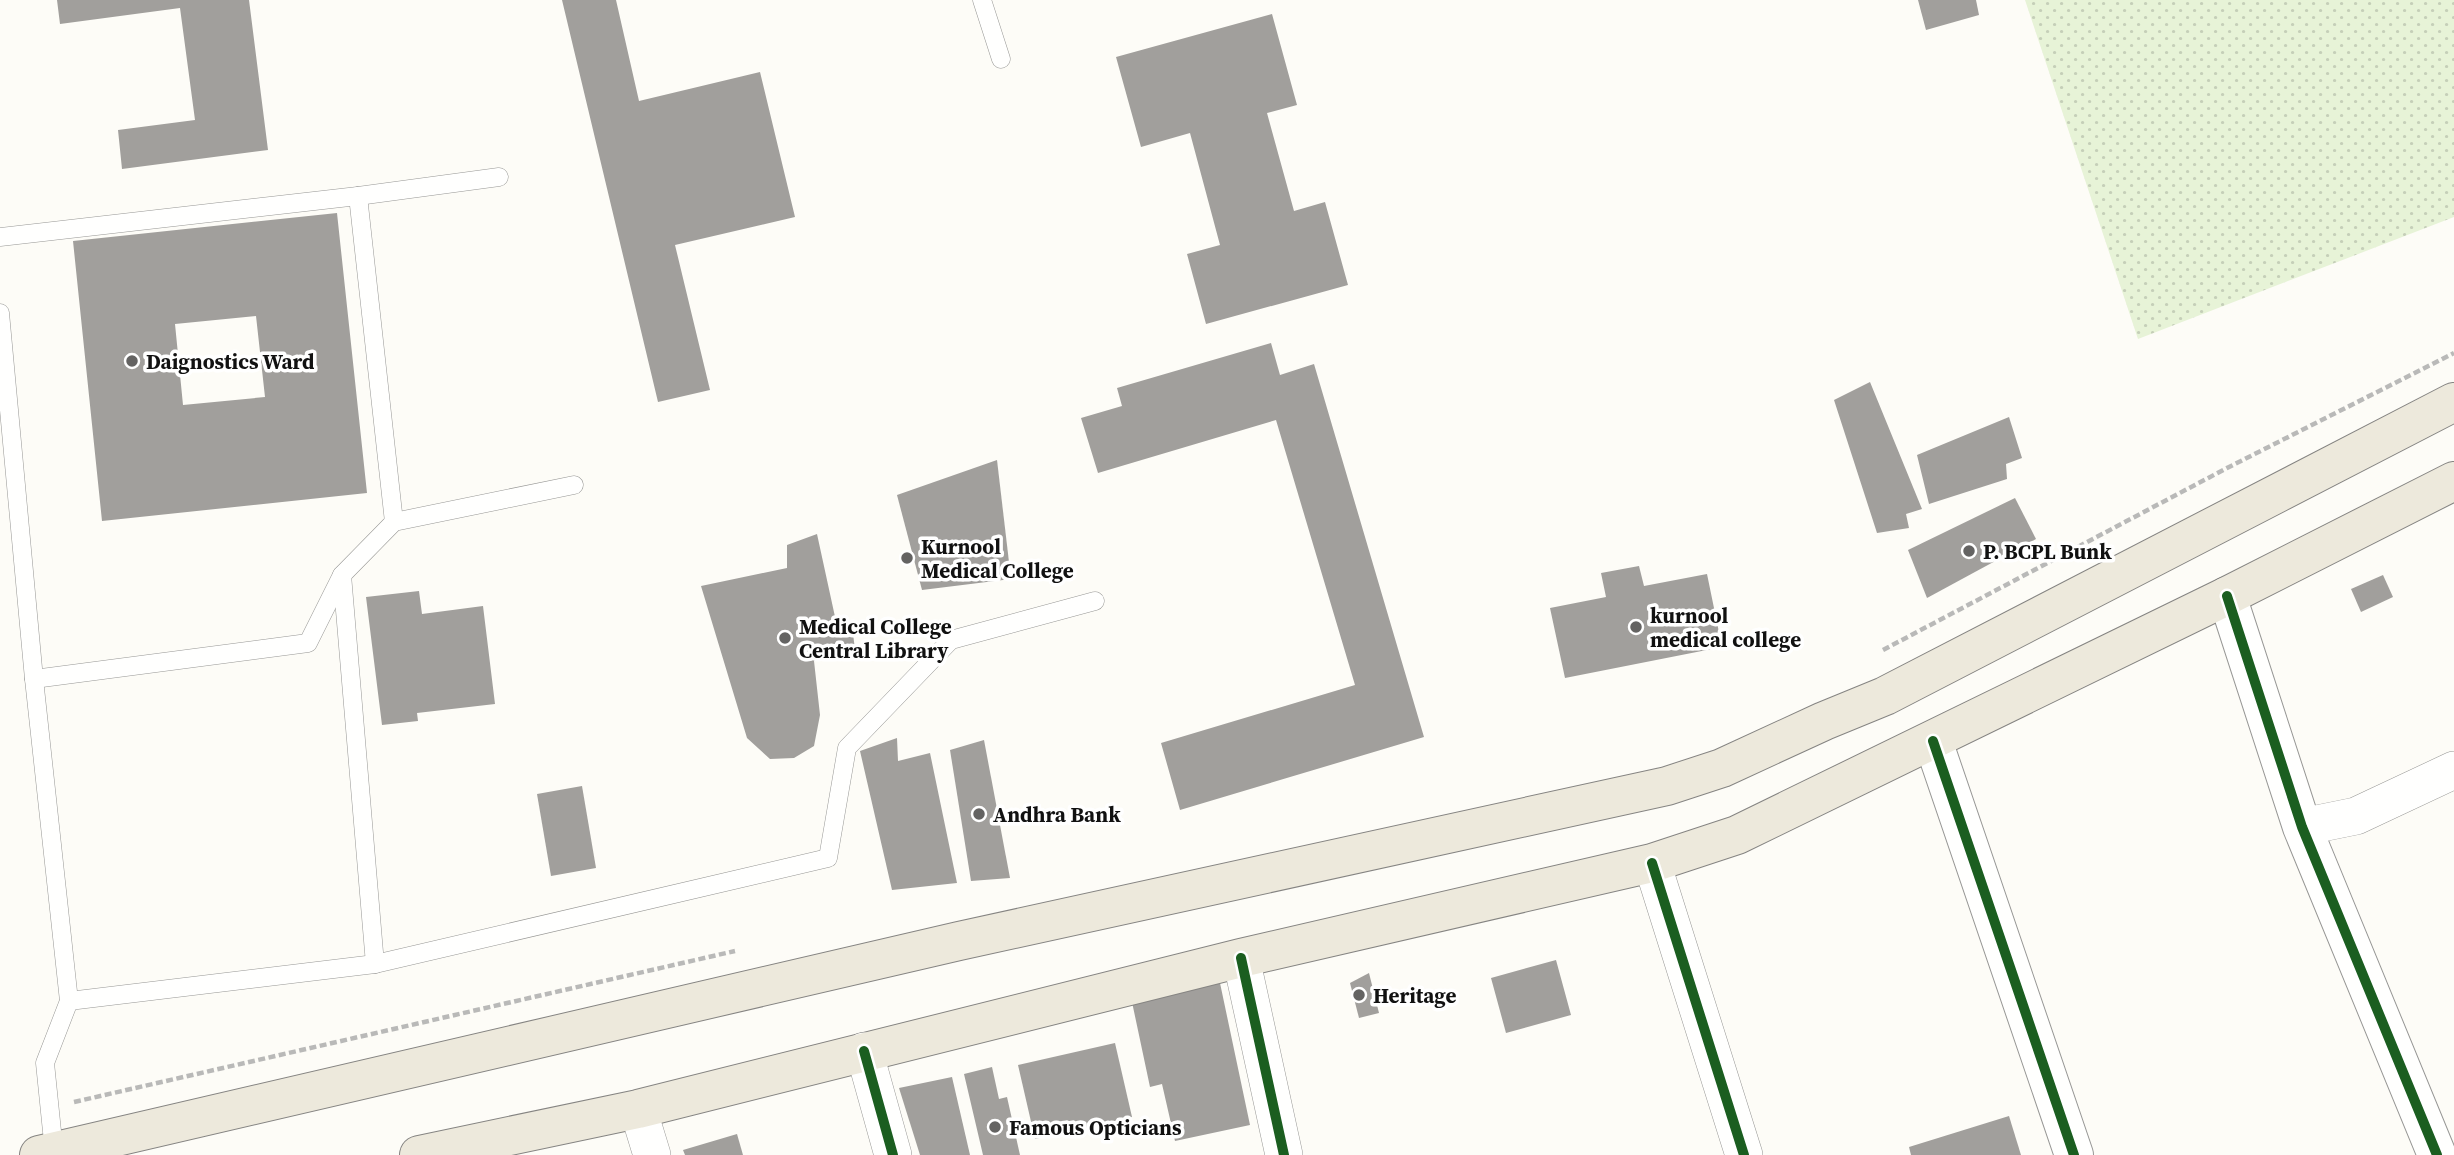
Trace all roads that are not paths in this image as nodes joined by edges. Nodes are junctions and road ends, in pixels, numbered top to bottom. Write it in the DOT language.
graph roads {
  1 [pos="982,0"];
  2 [pos="1001,59"];
  3 [pos="499,177"];
  4 [pos="358,196"];
  5 [pos="0,237"];
  6 [pos="0,313"];
  7 [pos="2454,402"];
  8 [pos="2454,481"];
  9 [pos="574,485"];
  10 [pos="394,522"];
  11 [pos="342,575"];
  12 [pos="2227,596"];
  13 [pos="1095,601"];
  14 [pos="34,679"];
  15 [pos="1907,685"];
  16 [pos="1933,741"];
  17 [pos="2454,770"];
  18 [pos="2302,827"];
  19 [pos="1652,863"];
  20 [pos="1241,958"];
  21 [pos="375,964"];
  22 [pos="69,1001"];
  23 [pos="864,1051"];
  24 [pos="638,1108"];
  25 [pos="2434,1149"];
  26 [pos="47,1153"];
  27 [pos="419,1155"];
  28 [pos="652,1155"];
  29 [pos="892,1155"];
  30 [pos="1284,1155"];
  31 [pos="1744,1155"];
  32 [pos="2074,1155"];
  1 -- 2 [label="lane"];
  3 -- 4 [label="lane"];
  4 -- 5 [label="lane"];
  4 -- 10 [label="lane"];
  6 -- 14 [label="lane"];
  7 -- 15 [label="main road"];
  8 -- 12 [label="main road"];
  9 -- 10 [label="lane"];
  10 -- 11 [label="lane"];
  11 -- 14 [label="lane"];
  11 -- 21 [label="lane"];
  12 -- 16 [label="main road"];
  12 -- 18 [label="street"];
  13 -- 21 [label="lane"];
  14 -- 22 [label="lane"];
  15 -- 16 [label="main road"];
  15 -- 26 [label="main road"];
  16 -- 19 [label="main road"];
  16 -- 32 [label="street"];
  17 -- 18 [label="street"];
  18 -- 25 [label="street"];
  19 -- 20 [label="main road"];
  19 -- 31 [label="street"];
  20 -- 23 [label="main road"];
  20 -- 30 [label="street"];
  21 -- 22 [label="lane"];
  22 -- 26 [label="lane"];
  23 -- 24 [label="main road"];
  23 -- 29 [label="street"];
  24 -- 27 [label="main road"];
  24 -- 28 [label="street"];
}
